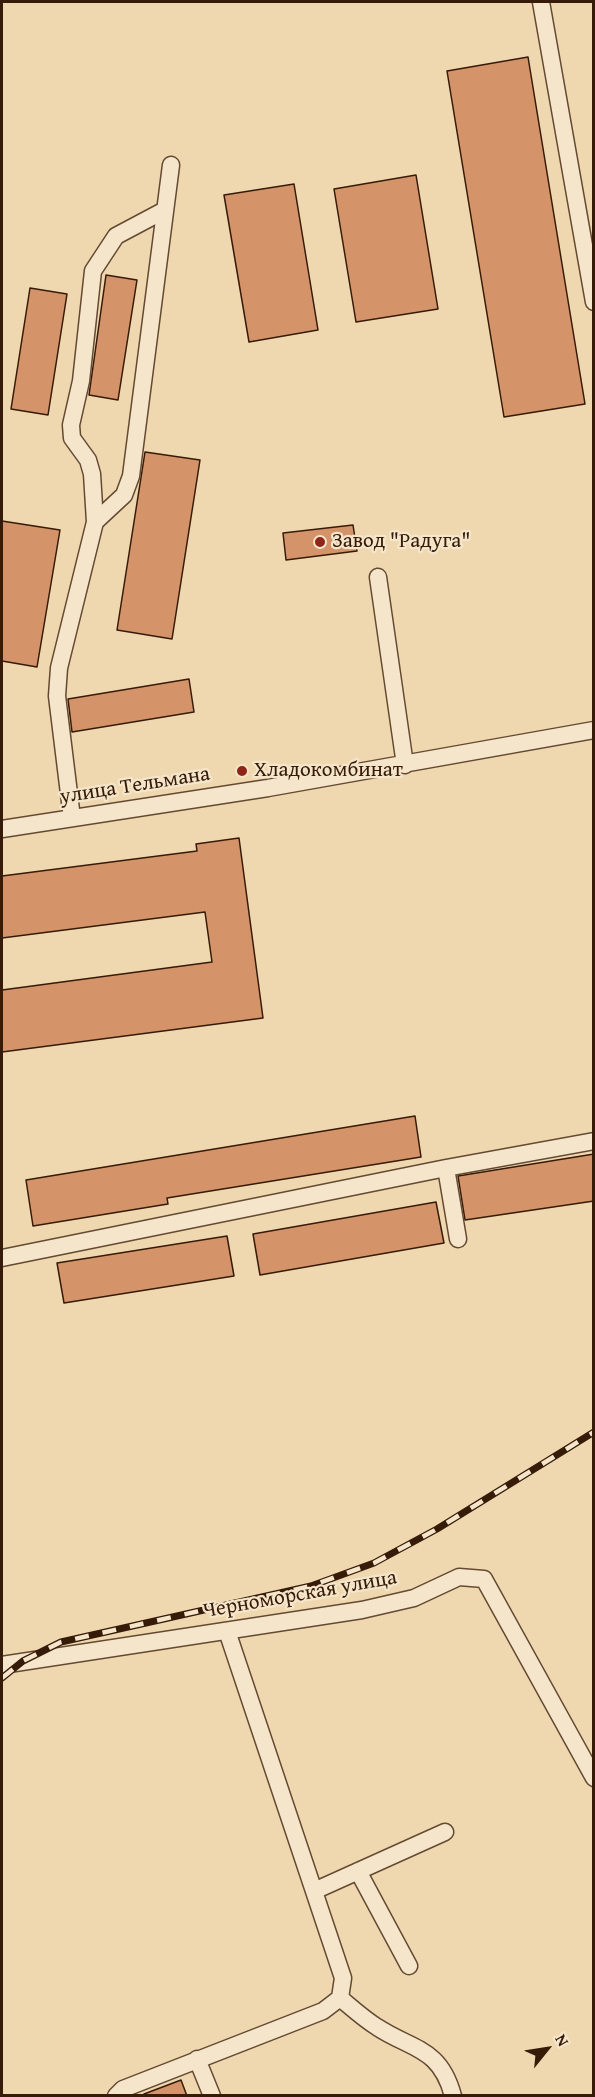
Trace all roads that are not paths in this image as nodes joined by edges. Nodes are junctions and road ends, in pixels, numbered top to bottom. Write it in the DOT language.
graph roads {
  1 [pos="541,2"];
  2 [pos="171,165"];
  3 [pos="165,210"];
  4 [pos="594,302"];
  5 [pos="95,522"];
  6 [pos="378,577"];
  7 [pos="594,730"];
  8 [pos="405,765"];
  9 [pos="72,818"];
  10 [pos="2,830"];
  11 [pos="594,1140"];
  12 [pos="446,1168"];
  13 [pos="458,1239"];
  14 [pos="2,1258"];
  15 [pos="227,1631"];
  16 [pos="2,1665"];
  17 [pos="594,1778"];
  18 [pos="445,1832"];
  19 [pos="358,1871"];
  20 [pos="314,1891"];
  21 [pos="410,1966"];
  22 [pos="340,1998"];
  23 [pos="197,2059"];
  24 [pos="116,2096"];
  25 [pos="212,2096"];
  26 [pos="453,2096"];
  1 -- 4 [label="street"];
  2 -- 3 [label="street"];
  3 -- 5 [label="street"];
  3 -- 5 [label="street"];
  5 -- 9 [label="street"];
  6 -- 8 [label="street"];
  7 -- 8 [label="street, улица Тельмана"];
  8 -- 9 [label="street, улица Тельмана"];
  9 -- 10 [label="street, улица Тельмана"];
  11 -- 12 [label="street"];
  12 -- 13 [label="street"];
  12 -- 14 [label="street"];
  15 -- 16 [label="street, Черноморская улица"];
  15 -- 17 [label="street, Черноморская улица"];
  15 -- 20 [label="street"];
  18 -- 19 [label="street"];
  19 -- 20 [label="street"];
  19 -- 21 [label="street"];
  20 -- 22 [label="street"];
  22 -- 23 [label="street"];
  22 -- 26 [label="street"];
  23 -- 24 [label="street"];
  23 -- 25 [label="street"];
}
